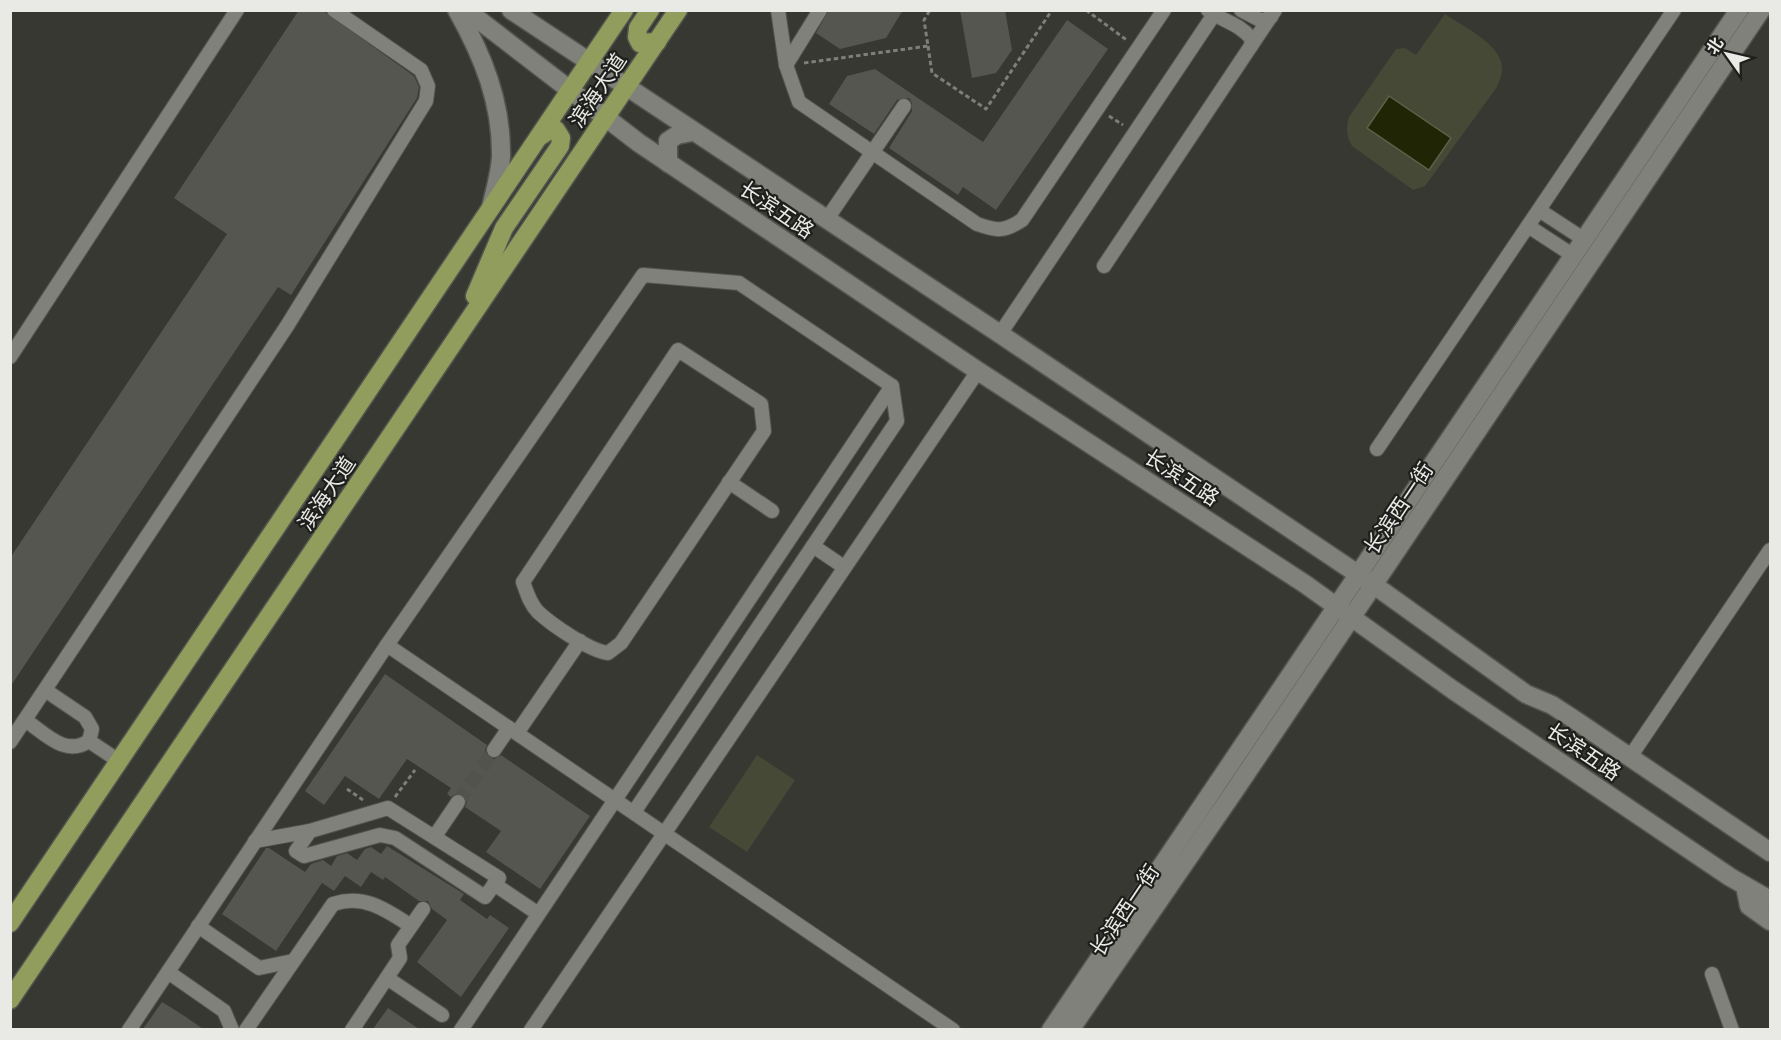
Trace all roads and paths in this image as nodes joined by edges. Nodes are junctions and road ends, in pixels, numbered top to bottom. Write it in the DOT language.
graph roads {
  1 [pos="237,10"];
  2 [pos="334,10"];
  3 [pos="457,10"];
  4 [pos="466,10"];
  5 [pos="511,10"];
  6 [pos="624,10"];
  7 [pos="650,10"];
  8 [pos="678,10"];
  9 [pos="778,10"];
  10 [pos="820,10"];
  11 [pos="930,10"];
  12 [pos="1052,10"];
  13 [pos="1086,10"];
  14 [pos="1164,10"];
  15 [pos="1241,10"];
  16 [pos="1674,10"];
  17 [pos="1739,10"];
  18 [pos="1761,10"];
  19 [pos="1213,12"];
  20 [pos="1273,14"];
  21 [pos="657,42"];
  22 [pos="928,46"];
  23 [pos="1251,46"];
  24 [pos="1138,48"];
  25 [pos="589,63"];
  26 [pos="786,65"];
  27 [pos="626,88"];
  28 [pos="570,91"];
  29 [pos="904,106"];
  30 [pos="1104,112"];
  31 [pos="606,118"];
  32 [pos="1119,123"];
  33 [pos="692,132"];
  34 [pos="538,137"];
  35 [pos="872,152"];
  36 [pos="668,163"];
  37 [pos="491,207"];
  38 [pos="1539,210"];
  39 [pos="827,219"];
  40 [pos="1528,226"];
  41 [pos="1585,240"];
  42 [pos="1574,256"];
  43 [pos="1104,266"];
  44 [pos="1000,333"];
  45 [pos="460,334"];
  46 [pos="10,357"];
  47 [pos="978,371"];
  48 [pos="892,386"];
  49 [pos="1377,448"];
  50 [pos="729,482"];
  51 [pos="772,511"];
  52 [pos="813,546"];
  53 [pos="1770,550"];
  54 [pos="844,567"];
  55 [pos="1358,575"];
  56 [pos="1374,585"];
  57 [pos="1336,606"];
  58 [pos="1352,617"];
  59 [pos="580,641"];
  60 [pos="387,645"];
  61 [pos="45,690"];
  62 [pos="25,720"];
  63 [pos="513,730"];
  64 [pos="89,741"];
  65 [pos="10,742"];
  66 [pos="494,750"];
  67 [pos="1630,757"];
  68 [pos="119,761"];
  69 [pos="415,770"];
  70 [pos="614,798"];
  71 [pos="458,802"];
  72 [pos="388,808"];
  73 [pos="634,812"];
  74 [pos="310,831"];
  75 [pos="664,832"];
  76 [pos="435,836"];
  77 [pos="255,841"];
  78 [pos="1770,851"];
  79 [pos="494,884"];
  80 [pos="1745,886"];
  81 [pos="1770,900"];
  82 [pos="423,909"];
  83 [pos="537,913"];
  84 [pos="1770,921"];
  85 [pos="10,923"];
  86 [pos="198,926"];
  87 [pos="411,926"];
  88 [pos="293,961"];
  89 [pos="168,972"];
  90 [pos="1712,974"];
  91 [pos="387,978"];
  92 [pos="10,1000"];
  93 [pos="442,1015"];
  94 [pos="460,1027"];
  95 [pos="129,1029"];
  96 [pos="231,1029"];
  97 [pos="246,1029"];
  98 [pos="352,1029"];
  99 [pos="531,1029"];
  100 [pos="953,1029"];
  101 [pos="1051,1029"];
  102 [pos="1070,1029"];
  103 [pos="1732,1029"];
  1 -- 46 [label="street"];
  2 -- 61 [label="street"];
  3 -- 37 [label="main road"];
  4 -- 28 [label="main road, 长滨五路"];
  5 -- 25 [label="main road, 长滨五路"];
  6 -- 25 [label="highway, 滨海大道"];
  7 -- 21 [label="highway"];
  8 -- 21 [label="highway, 滨海大道"];
  9 -- 26 [label="street"];
  10 -- 26 [label="street"];
  11 -- 22 [label="path"];
  12 -- 22 [label="path"];
  13 -- 24 [label="path"];
  14 -- 24 [label="street"];
  15 -- 20 [label="street"];
  16 -- 38 [label="street"];
  17 -- 41 [label="main road, 长滨西一街"];
  18 -- 56 [label="main road, 长滨西一街"];
  19 -- 23 [label="street"];
  19 -- 44 [label="street"];
  20 -- 23 [label="street"];
  21 -- 27 [label="highway, 滨海大道"];
  22 -- 26 [label="path"];
  23 -- 43 [label="street"];
  24 -- 35 [label="street"];
  25 -- 27 [label="main road, 长滨五路"];
  25 -- 28 [label="highway, 滨海大道"];
  26 -- 35 [label="street"];
  27 -- 31 [label="highway, 滨海大道"];
  27 -- 33 [label="main road, 长滨五路"];
  28 -- 31 [label="main road, 长滨五路"];
  28 -- 34 [label="highway, 滨海大道"];
  29 -- 35 [label="street"];
  30 -- 32 [label="path"];
  31 -- 36 [label="main road, 长滨五路"];
  31 -- 45 [label="highway, 滨海大道"];
  33 -- 36 [label="main road"];
  33 -- 39 [label="main road, 长滨五路"];
  34 -- 37 [label="highway, 滨海大道"];
  34 -- 45 [label="highway"];
  35 -- 39 [label="street"];
  36 -- 47 [label="main road, 长滨五路"];
  37 -- 68 [label="highway, 滨海大道"];
  38 -- 40 [label="street"];
  38 -- 41 [label="street"];
  39 -- 44 [label="main road, 长滨五路"];
  40 -- 42 [label="street"];
  40 -- 49 [label="street"];
  41 -- 42 [label="main road, 长滨西一街"];
  42 -- 55 [label="main road, 长滨西一街"];
  44 -- 55 [label="main road, 长滨五路"];
  45 -- 92 [label="highway, 滨海大道"];
  47 -- 54 [label="street"];
  47 -- 57 [label="main road, 长滨五路"];
  48 -- 52 [label="street"];
  48 -- 60 [label="street"];
  48 -- 70 [label="street"];
  50 -- 51 [label="street"];
  50 -- 59 [label="street"];
  50 -- 59 [label="street"];
  52 -- 54 [label="street"];
  52 -- 73 [label="street"];
  53 -- 67 [label="street"];
  54 -- 75 [label="street"];
  55 -- 56 [label="main road, 长滨五路"];
  55 -- 57 [label="main road, 长滨西一街"];
  56 -- 58 [label="main road, 长滨西一街"];
  56 -- 67 [label="main road, 长滨五路"];
  57 -- 58 [label="main road, 长滨五路"];
  57 -- 101 [label="main road, 长滨西一街"];
  58 -- 80 [label="main road, 长滨五路"];
  58 -- 102 [label="main road, 长滨西一街"];
  59 -- 63 [label="street"];
  60 -- 63 [label="street"];
  60 -- 77 [label="street"];
  61 -- 62 [label="street"];
  61 -- 64 [label="street"];
  62 -- 64 [label="street"];
  62 -- 65 [label="street"];
  63 -- 66 [label="street"];
  63 -- 70 [label="street"];
  64 -- 68 [label="street"];
  67 -- 78 [label="main road, 长滨五路"];
  68 -- 85 [label="highway, 滨海大道"];
  69 -- 72 [label="path"];
  70 -- 73 [label="street"];
  70 -- 83 [label="street"];
  71 -- 76 [label="street"];
  72 -- 74 [label="street"];
  72 -- 76 [label="street"];
  73 -- 75 [label="street"];
  74 -- 77 [label="street"];
  74 -- 79 [label="street"];
  75 -- 99 [label="street"];
  75 -- 100 [label="street"];
  76 -- 79 [label="street"];
  77 -- 86 [label="street"];
  79 -- 83 [label="street"];
  80 -- 81 [label="main road, 长滨五路"];
  80 -- 84 [label="main road"];
  82 -- 87 [label="street"];
  83 -- 94 [label="street"];
  86 -- 88 [label="street"];
  86 -- 89 [label="street"];
  87 -- 88 [label="street"];
  87 -- 91 [label="street"];
  88 -- 97 [label="street"];
  89 -- 95 [label="street"];
  89 -- 96 [label="street"];
  90 -- 103 [label="street"];
  91 -- 93 [label="street"];
  91 -- 98 [label="street"];
}
